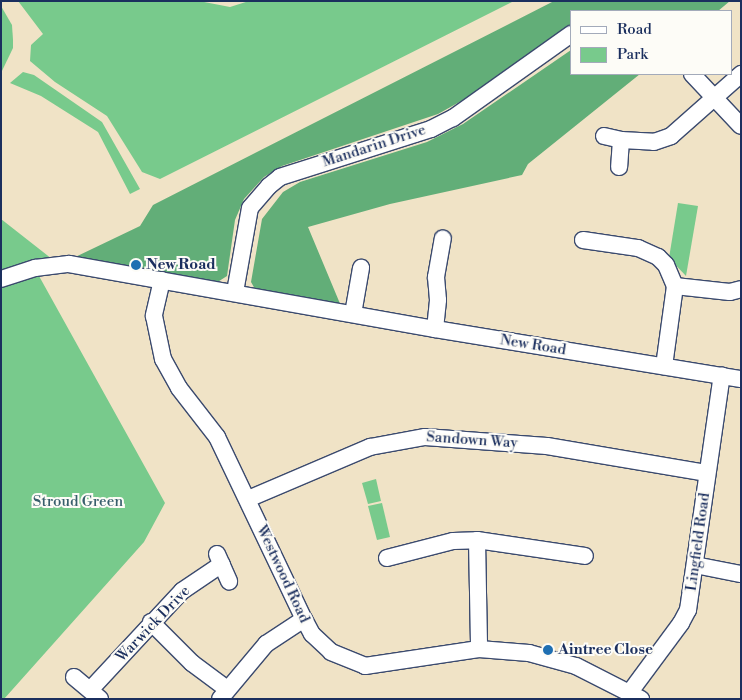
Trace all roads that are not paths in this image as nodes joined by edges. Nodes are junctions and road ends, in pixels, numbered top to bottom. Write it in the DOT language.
graph roads {
  1 [pos="570,35"];
  2 [pos="741,74"];
  3 [pos="693,75"];
  4 [pos="715,98"];
  5 [pos="741,126"];
  6 [pos="604,136"];
  7 [pos="621,140"];
  8 [pos="620,167"];
  9 [pos="444,239"];
  10 [pos="583,240"];
  11 [pos="362,268"];
  12 [pos="1,279"];
  13 [pos="162,280"];
  14 [pos="675,286"];
  15 [pos="741,289"];
  16 [pos="235,292"];
  17 [pos="353,314"];
  18 [pos="435,329"];
  19 [pos="664,366"];
  20 [pos="722,375"];
  21 [pos="741,379"];
  22 [pos="706,473"];
  23 [pos="248,499"];
  24 [pos="478,540"];
  25 [pos="585,556"];
  26 [pos="387,558"];
  27 [pos="695,565"];
  28 [pos="741,574"];
  29 [pos="229,581"];
  30 [pos="304,620"];
  31 [pos="151,622"];
  32 [pos="478,648"];
  33 [pos="74,678"];
  34 [pos="223,694"];
  35 [pos="95,695"];
  36 [pos="636,695"];
  1 -- 16 [label="street, Mandarin Drive"];
  2 -- 4 [label="street"];
  3 -- 4 [label="street"];
  4 -- 5 [label="street"];
  4 -- 7 [label="street"];
  6 -- 7 [label="street"];
  7 -- 8 [label="street"];
  9 -- 18 [label="street"];
  10 -- 14 [label="street"];
  11 -- 17 [label="street"];
  12 -- 13 [label="street, New Road"];
  13 -- 16 [label="street, New Road"];
  13 -- 23 [label="street, Westwood Road"];
  14 -- 15 [label="street"];
  14 -- 19 [label="street"];
  16 -- 17 [label="street, New Road"];
  17 -- 18 [label="street, New Road"];
  18 -- 19 [label="street, New Road"];
  19 -- 20 [label="street, New Road"];
  20 -- 21 [label="street, New Road"];
  20 -- 22 [label="street, Lingfield Road"];
  22 -- 23 [label="street, Sandown Way"];
  22 -- 27 [label="street, Lingfield Road"];
  23 -- 30 [label="street, Westwood Road"];
  24 -- 25 [label="street"];
  24 -- 26 [label="street"];
  24 -- 32 [label="street"];
  27 -- 28 [label="street"];
  27 -- 36 [label="street, Lingfield Road"];
  29 -- 31 [label="street, Warwick Drive"];
  30 -- 32 [label="street, Westwood Road"];
  30 -- 34 [label="street"];
  31 -- 34 [label="street"];
  31 -- 35 [label="street, Warwick Drive"];
  32 -- 36 [label="street, Westwood Road"];
  33 -- 35 [label="street, Warwick Drive"];
}
